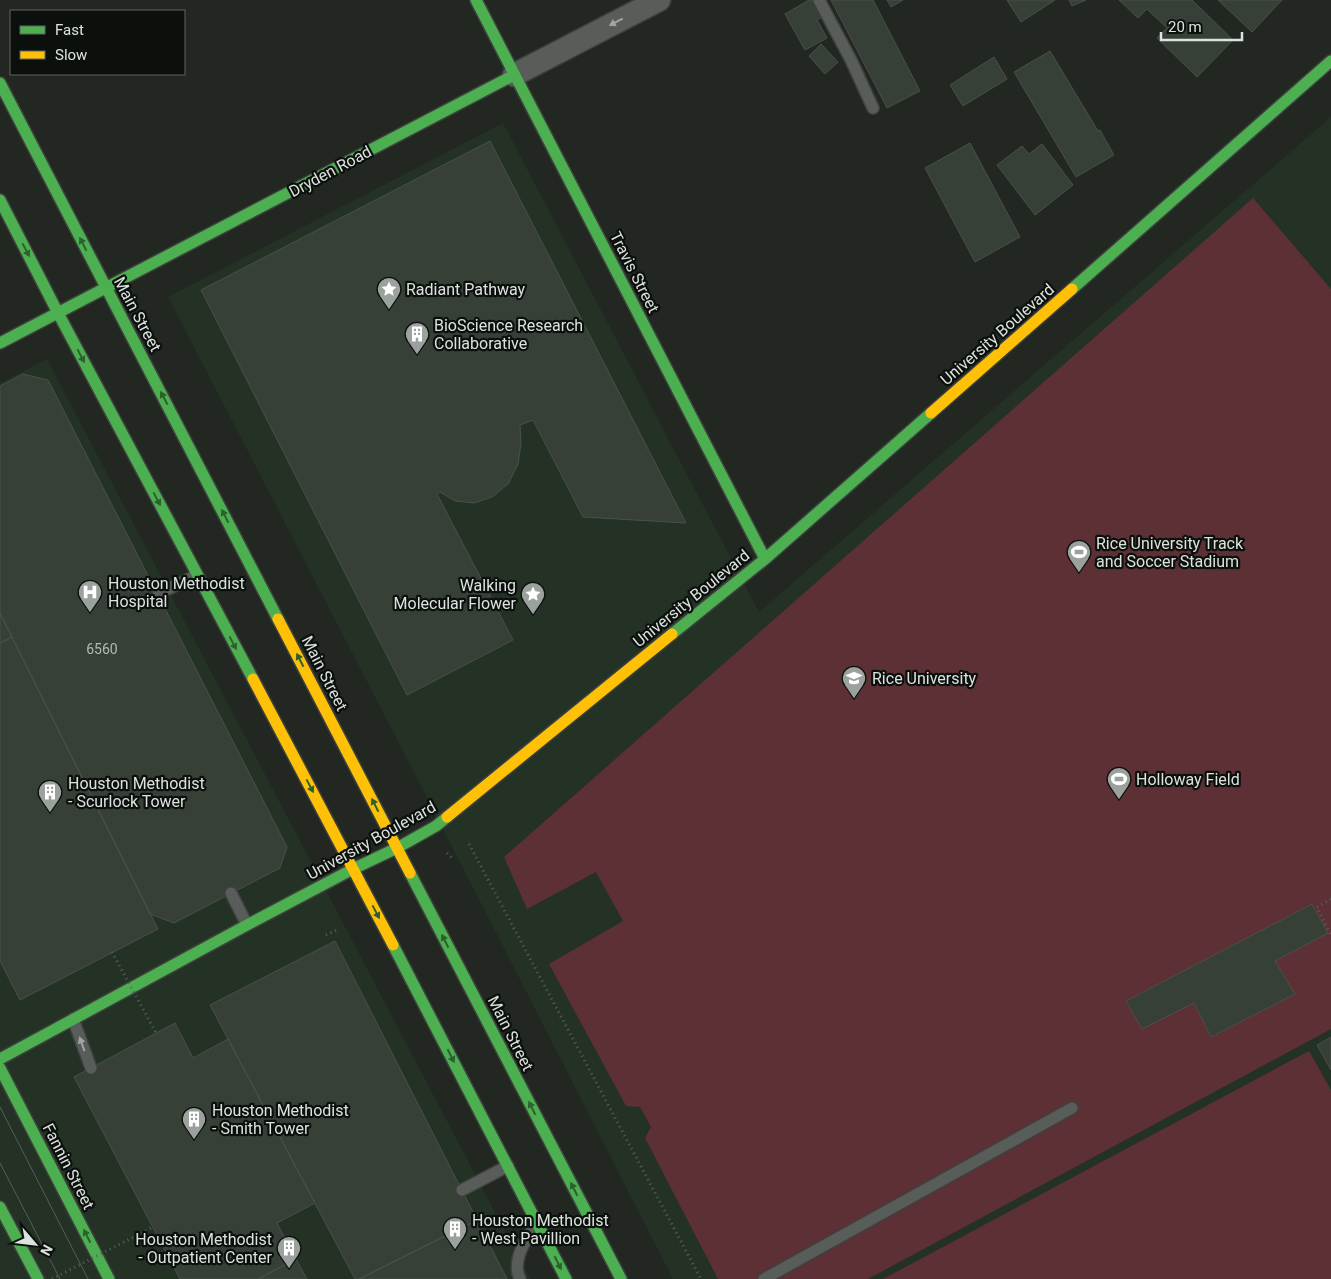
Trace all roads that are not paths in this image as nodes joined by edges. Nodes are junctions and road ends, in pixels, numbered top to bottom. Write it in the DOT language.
graph roads {
  1 [pos="476,0"];
  2 [pos="819,0"];
  3 [pos="650,2"];
  4 [pos="1331,61"];
  5 [pos="514,75"];
  6 [pos="0,83"];
  7 [pos="873,108"];
  8 [pos="0,200"];
  9 [pos="106,287"];
  10 [pos="58,313"];
  11 [pos="0,343"];
  12 [pos="765,559"];
  13 [pos="197,575"];
  14 [pos="158,594"];
  15 [pos="397,848"];
  16 [pos="354,869"];
  17 [pos="231,893"];
  18 [pos="247,925"];
  19 [pos="73,1019"];
  20 [pos="0,1059"];
  21 [pos="0,1068"];
  22 [pos="90,1068"];
  23 [pos="1072,1108"];
  24 [pos="508,1166"];
  25 [pos="462,1190"];
  26 [pos="0,1207"];
  27 [pos="537,1222"];
  28 [pos="38,1279"];
  29 [pos="109,1279"];
  30 [pos="520,1279"];
  31 [pos="566,1279"];
  32 [pos="621,1279"];
  33 [pos="764,1279"];
  1 -- 5 [label="main road, Travis Street"];
  2 -- 7 [label="lane"];
  3 -- 5 [label="street, Dryden Road, one-way"];
  4 -- 12 [label="main road, University Boulevard"];
  5 -- 9 [label="main road, Dryden Road"];
  5 -- 12 [label="main road, Travis Street"];
  9 -- 6 [label="main road, Main Street, one-way"];
  8 -- 10 [label="main road, one-way"];
  9 -- 10 [label="main road, Dryden Road"];
  15 -- 9 [label="main road, Main Street, one-way"];
  10 -- 11 [label="main road, Dryden Road"];
  10 -- 13 [label="main road, one-way"];
  12 -- 15 [label="main road, University Boulevard"];
  13 -- 14 [label="lane"];
  13 -- 16 [label="main road, one-way"];
  15 -- 16 [label="main road, University Boulevard"];
  32 -- 15 [label="main road, Main Street, one-way"];
  16 -- 18 [label="main road, University Boulevard"];
  16 -- 24 [label="main road, one-way"];
  17 -- 18 [label="lane"];
  18 -- 19 [label="main road, University Boulevard"];
  19 -- 20 [label="main road, University Boulevard"];
  22 -- 19 [label="lane, one-way"];
  29 -- 21 [label="main road, Fannin Street, one-way"];
  23 -- 33 [label="lane"];
  24 -- 25 [label="lane"];
  24 -- 27 [label="main road"];
  26 -- 28 [label="main road"];
  27 -- 30 [label="lane"];
  27 -- 31 [label="main road, one-way"];
}
